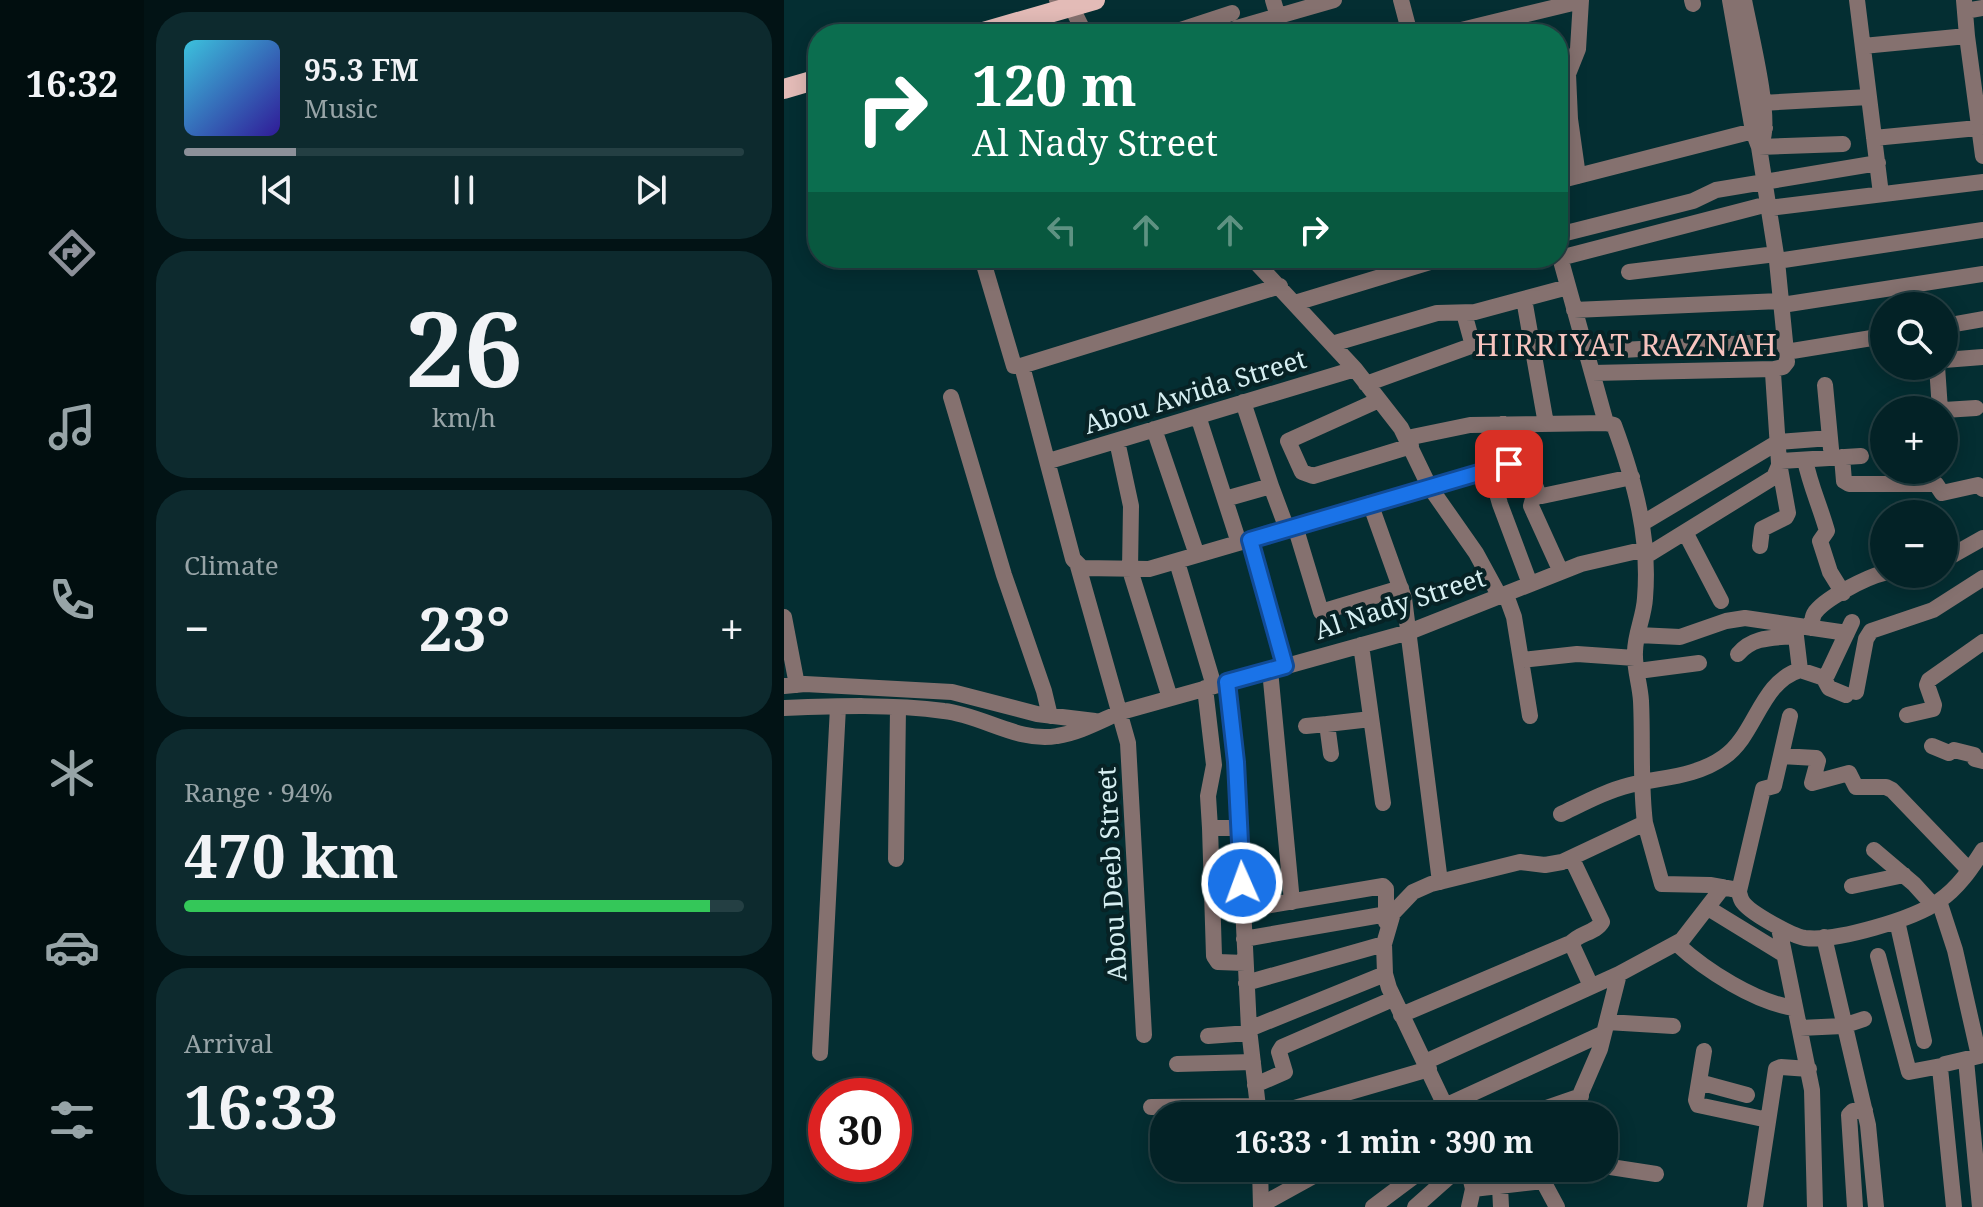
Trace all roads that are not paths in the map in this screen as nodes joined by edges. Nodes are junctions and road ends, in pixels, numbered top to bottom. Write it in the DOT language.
graph roads {
  1 [pos="1095,0"];
  2 [pos="1334,0"];
  3 [pos="1401,0"];
  4 [pos="1581,0"];
  5 [pos="1857,0"];
  6 [pos="1738,3"];
  7 [pos="1062,4"];
  8 [pos="1964,5"];
  9 [pos="1276,8"];
  10 [pos="1983,8"];
  11 [pos="1234,19"];
  12 [pos="1005,24"];
  13 [pos="1080,24"];
  14 [pos="1212,24"];
  15 [pos="1403,24"];
  16 [pos="1485,24"];
  17 [pos="1967,36"];
  18 [pos="1863,46"];
  19 [pos="1746,51"];
  20 [pos="1976,54"];
  21 [pos="1568,66"];
  22 [pos="808,82"];
  23 [pos="784,89"];
  24 [pos="1869,97"];
  25 [pos="1979,97"];
  26 [pos="1762,103"];
  27 [pos="1759,135"];
  28 [pos="1568,136"];
  29 [pos="1874,138"];
  30 [pos="1981,143"];
  31 [pos="1843,144"];
  32 [pos="1878,163"];
  33 [pos="1578,176"];
  34 [pos="1568,178"];
  35 [pos="1765,180"];
  36 [pos="1983,182"];
  37 [pos="1881,194"];
  38 [pos="1769,206"];
  39 [pos="1983,230"];
  40 [pos="1568,232"];
  41 [pos="1568,252"];
  42 [pos="1777,258"];
  43 [pos="985,268"];
  44 [pos="1263,268"];
  45 [pos="1410,268"];
  46 [pos="1563,268"];
  47 [pos="1629,272"];
  48 [pos="1983,274"];
  49 [pos="1280,286"];
  50 [pos="1568,287"];
  51 [pos="1524,299"];
  52 [pos="1295,303"];
  53 [pos="1781,303"];
  54 [pos="1574,310"];
  55 [pos="1464,313"];
  56 [pos="1983,319"];
  57 [pos="1958,323"];
  58 [pos="1870,337"];
  59 [pos="1332,344"];
  60 [pos="1785,346"];
  61 [pos="1586,352"];
  62 [pos="1983,357"];
  63 [pos="1958,359"];
  64 [pos="1021,366"];
  65 [pos="1355,369"];
  66 [pos="1774,369"];
  67 [pos="1592,373"];
  68 [pos="1366,384"];
  69 [pos="1825,385"];
  70 [pos="951,397"];
  71 [pos="1379,400"];
  72 [pos="1243,402"];
  73 [pos="1976,408"];
  74 [pos="1958,409"];
  75 [pos="1198,416"];
  76 [pos="1606,423"];
  77 [pos="1503,424"];
  78 [pos="1546,424"];
  79 [pos="1154,429"];
  80 [pos="1830,438"];
  81 [pos="1117,441"];
  82 [pos="1409,442"];
  83 [pos="1778,442"];
  84 [pos="1861,456"];
  85 [pos="1837,458"];
  86 [pos="1805,460"];
  87 [pos="1049,461"];
  88 [pos="1779,463"];
  89 [pos="1513,465"];
  90 [pos="1490,469"];
  91 [pos="1632,477"];
  92 [pos="1271,486"];
  93 [pos="1429,486"];
  94 [pos="1982,488"];
  95 [pos="1540,495"];
  96 [pos="1225,499"];
  97 [pos="1370,503"];
  98 [pos="1643,523"];
  99 [pos="1291,527"];
  100 [pos="1685,532"];
  101 [pos="1983,538"];
  102 [pos="1244,541"];
  103 [pos="1760,546"];
  104 [pos="1958,552"];
  105 [pos="1646,553"];
  106 [pos="1197,555"];
  107 [pos="1177,562"];
  108 [pos="1078,566"];
  109 [pos="1130,570"];
  110 [pos="1561,572"];
  111 [pos="1870,577"];
  112 [pos="1983,578"];
  113 [pos="1530,584"];
  114 [pos="1401,588"];
  115 [pos="1843,593"];
  116 [pos="1503,596"];
  117 [pos="1721,601"];
  118 [pos="784,617"];
  119 [pos="1800,630"];
  120 [pos="1409,632"];
  121 [pos="1638,635"];
  122 [pos="1983,642"];
  123 [pos="1361,645"];
  124 [pos="1738,654"];
  125 [pos="1521,660"];
  126 [pos="1699,663"];
  127 [pos="1636,665"];
  128 [pos="1277,668"];
  129 [pos="1800,670"];
  130 [pos="1823,677"];
  131 [pos="836,685"];
  132 [pos="1215,685"];
  133 [pos="790,686"];
  134 [pos="1170,698"];
  135 [pos="836,707"];
  136 [pos="784,708"];
  137 [pos="898,708"];
  138 [pos="1121,712"];
  139 [pos="1907,715"];
  140 [pos="1050,716"];
  141 [pos="1530,716"];
  142 [pos="1790,716"];
  143 [pos="1371,719"];
  144 [pos="1098,722"];
  145 [pos="1327,724"];
  146 [pos="1306,726"];
  147 [pos="1932,746"];
  148 [pos="1331,754"];
  149 [pos="1781,756"];
  150 [pos="1983,761"];
  151 [pos="1640,782"];
  152 [pos="1383,803"];
  153 [pos="1561,814"];
  154 [pos="1645,823"];
  155 [pos="1210,828"];
  156 [pos="1240,828"];
  157 [pos="1874,850"];
  158 [pos="1983,850"];
  159 [pos="896,859"];
  160 [pos="1572,859"];
  161 [pos="1969,870"];
  162 [pos="1904,875"];
  163 [pos="1440,882"];
  164 [pos="1852,886"];
  165 [pos="1731,889"];
  166 [pos="1292,902"];
  167 [pos="1936,903"];
  168 [pos="1708,908"];
  169 [pos="1242,910"];
  170 [pos="1897,921"];
  171 [pos="1779,928"];
  172 [pos="1386,930"];
  173 [pos="1824,937"];
  174 [pos="1244,939"];
  175 [pos="1570,944"];
  176 [pos="1677,944"];
  177 [pos="1783,954"];
  178 [pos="1878,956"];
  179 [pos="1245,963"];
  180 [pos="1385,974"];
  181 [pos="1619,974"];
  182 [pos="1246,983"];
  183 [pos="1591,986"];
  184 [pos="1393,999"];
  185 [pos="1795,1008"];
  186 [pos="1401,1015"];
  187 [pos="1864,1019"];
  188 [pos="1673,1026"];
  189 [pos="1843,1026"];
  190 [pos="1606,1028"];
  191 [pos="1800,1028"];
  192 [pos="1249,1031"];
  193 [pos="1144,1035"];
  194 [pos="1208,1036"];
  195 [pos="1924,1041"];
  196 [pos="1704,1051"];
  197 [pos="820,1053"];
  198 [pos="1966,1060"];
  199 [pos="1253,1062"];
  200 [pos="1177,1064"];
  201 [pos="1427,1066"];
  202 [pos="1941,1066"];
  203 [pos="1809,1069"];
  204 [pos="1699,1082"];
  205 [pos="1941,1083"];
  206 [pos="1255,1085"];
  207 [pos="1973,1088"];
  208 [pos="1747,1095"];
  209 [pos="1581,1096"];
  210 [pos="1259,1102"];
  211 [pos="1300,1102"];
  212 [pos="1443,1102"];
  213 [pos="1463,1102"];
  214 [pos="1564,1102"];
  215 [pos="1578,1102"];
  216 [pos="1865,1110"];
  217 [pos="1768,1120"];
  218 [pos="1618,1168"];
  219 [pos="1656,1174"];
  220 [pos="1260,1182"];
  221 [pos="1303,1182"];
  222 [pos="1406,1182"];
  223 [pos="1443,1182"];
  224 [pos="1471,1182"];
  225 [pos="1515,1182"];
  226 [pos="1547,1182"];
  227 [pos="1500,1186"];
  228 [pos="1473,1189"];
  229 [pos="1261,1206"];
  230 [pos="1373,1207"];
  231 [pos="1415,1207"];
  232 [pos="1469,1207"];
  233 [pos="1501,1207"];
  234 [pos="1557,1207"];
  235 [pos="1755,1207"];
  236 [pos="1815,1207"];
  237 [pos="1855,1207"];
  238 [pos="1876,1207"];
  239 [pos="1954,1207"];
  240 [pos="1980,1207"];
  1 -- 7 [label="main road"];
  2 -- 9 [label="street"];
  3 -- 15 [label="street"];
  4 -- 16 [label="street"];
  4 -- 21 [label="street"];
  5 -- 18 [label="street"];
  6 -- 19 [label="street"];
  7 -- 12 [label="main road"];
  7 -- 13 [label="street"];
  8 -- 10 [label="street"];
  8 -- 17 [label="street"];
  9 -- 11 [label="street"];
  11 -- 14 [label="street"];
  17 -- 18 [label="street"];
  17 -- 20 [label="street"];
  18 -- 24 [label="street"];
  19 -- 26 [label="street"];
  19 -- 27 [label="street"];
  20 -- 25 [label="street"];
  22 -- 23 [label="main road"];
  24 -- 26 [label="street"];
  24 -- 29 [label="street"];
  25 -- 30 [label="street"];
  26 -- 27 [label="street"];
  27 -- 31 [label="street"];
  27 -- 33 [label="street"];
  27 -- 35 [label="street"];
  28 -- 33 [label="street"];
  29 -- 30 [label="street"];
  29 -- 32 [label="street"];
  32 -- 35 [label="street"];
  32 -- 37 [label="street"];
  33 -- 34 [label="street"];
  35 -- 38 [label="street"];
  35 -- 40 [label="street"];
  36 -- 37 [label="street"];
  37 -- 38 [label="street"];
  38 -- 41 [label="street"];
  38 -- 42 [label="street"];
  39 -- 42 [label="street"];
  42 -- 47 [label="street"];
  42 -- 53 [label="street"];
  43 -- 64 [label="street, Abou Deeb Street"];
  44 -- 49 [label="street"];
  45 -- 52 [label="street"];
  46 -- 50 [label="street"];
  48 -- 53 [label="street"];
  49 -- 52 [label="street"];
  49 -- 64 [label="street"];
  50 -- 51 [label="street"];
  50 -- 54 [label="street"];
  51 -- 55 [label="street"];
  51 -- 78 [label="street"];
  52 -- 59 [label="street"];
  53 -- 54 [label="street"];
  53 -- 60 [label="street"];
  54 -- 61 [label="street"];
  55 -- 59 [label="street"];
  55 -- 68 [label="street"];
  56 -- 57 [label="street"];
  58 -- 60 [label="street"];
  59 -- 65 [label="street"];
  60 -- 61 [label="street"];
  60 -- 66 [label="street"];
  61 -- 67 [label="street"];
  62 -- 63 [label="street"];
  64 -- 87 [label="street, Abou Deeb Street"];
  65 -- 68 [label="street"];
  65 -- 72 [label="street, Abou Awida Street"];
  66 -- 67 [label="street"];
  66 -- 83 [label="street"];
  67 -- 76 [label="street"];
  68 -- 71 [label="street"];
  69 -- 80 [label="street"];
  70 -- 140 [label="street"];
  71 -- 82 [label="street"];
  71 -- 82 [label="street"];
  72 -- 75 [label="street, Abou Awida Street"];
  72 -- 92 [label="street"];
  73 -- 74 [label="street"];
  75 -- 79 [label="street, Abou Awida Street"];
  75 -- 96 [label="street"];
  76 -- 78 [label="street"];
  76 -- 91 [label="street"];
  77 -- 78 [label="street"];
  77 -- 82 [label="street"];
  77 -- 89 [label="street"];
  79 -- 81 [label="street, Abou Awida Street"];
  79 -- 106 [label="street"];
  80 -- 83 [label="street"];
  80 -- 85 [label="street"];
  81 -- 87 [label="street, Abou Awida Street"];
  81 -- 109 [label="street"];
  82 -- 93 [label="street"];
  83 -- 88 [label="street"];
  83 -- 98 [label="street"];
  84 -- 85 [label="street"];
  85 -- 86 [label="street"];
  85 -- 94 [label="street"];
  86 -- 88 [label="street"];
  86 -- 115 [label="street"];
  87 -- 108 [label="street, Abou Deeb Street"];
  88 -- 100 [label="street"];
  88 -- 103 [label="street"];
  89 -- 90 [label="street"];
  89 -- 95 [label="street"];
  90 -- 93 [label="street"];
  90 -- 113 [label="street"];
  91 -- 95 [label="street"];
  91 -- 98 [label="street"];
  92 -- 96 [label="street"];
  92 -- 99 [label="street"];
  93 -- 97 [label="street"];
  93 -- 116 [label="street"];
  95 -- 110 [label="street"];
  96 -- 102 [label="street"];
  97 -- 99 [label="street"];
  97 -- 114 [label="street"];
  98 -- 105 [label="street"];
  99 -- 102 [label="street"];
  99 -- 114 [label="street"];
  100 -- 105 [label="street"];
  100 -- 117 [label="street"];
  101 -- 104 [label="street"];
  102 -- 106 [label="street"];
  102 -- 128 [label="street"];
  105 -- 110 [label="street, Al Nady Street"];
  105 -- 121 [label="street"];
  106 -- 107 [label="street"];
  107 -- 109 [label="street"];
  107 -- 132 [label="street"];
  108 -- 109 [label="street"];
  108 -- 138 [label="street, Abou Deeb Street"];
  109 -- 134 [label="street"];
  110 -- 113 [label="street, Al Nady Street"];
  111 -- 115 [label="street"];
  112 -- 130 [label="street"];
  113 -- 116 [label="street, Al Nady Street"];
  114 -- 120 [label="street"];
  115 -- 119 [label="street"];
  116 -- 120 [label="street, Al Nady Street"];
  116 -- 125 [label="street"];
  118 -- 133 [label="street"];
  119 -- 121 [label="street"];
  119 -- 124 [label="street"];
  119 -- 129 [label="street"];
  119 -- 130 [label="street"];
  120 -- 123 [label="street, Al Nady Street"];
  120 -- 163 [label="street"];
  121 -- 127 [label="street"];
  122 -- 139 [label="street"];
  123 -- 128 [label="street, Al Nady Street"];
  123 -- 143 [label="street"];
  125 -- 127 [label="street"];
  125 -- 141 [label="street"];
  126 -- 127 [label="street"];
  127 -- 151 [label="street"];
  128 -- 132 [label="street, Al Nady Street"];
  128 -- 166 [label="street"];
  129 -- 130 [label="street"];
  129 -- 151 [label="street"];
  131 -- 133 [label="street"];
  131 -- 135 [label="street"];
  131 -- 140 [label="street"];
  132 -- 134 [label="street, Al Nady Street"];
  132 -- 155 [label="street"];
  132 -- 156 [label="street"];
  134 -- 138 [label="street, Al Nady Street"];
  135 -- 136 [label="street, Al Nady Street"];
  135 -- 137 [label="street, Al Nady Street"];
  135 -- 197 [label="street"];
  137 -- 144 [label="street, Al Nady Street"];
  137 -- 159 [label="street"];
  138 -- 144 [label="street, Al Nady Street"];
  138 -- 193 [label="street, Abou Deeb Street"];
  140 -- 144 [label="street"];
  142 -- 149 [label="street"];
  143 -- 145 [label="street"];
  143 -- 152 [label="street"];
  145 -- 146 [label="street"];
  145 -- 148 [label="street"];
  147 -- 150 [label="street"];
  149 -- 161 [label="street"];
  149 -- 165 [label="street"];
  151 -- 153 [label="street"];
  151 -- 154 [label="street"];
  154 -- 160 [label="street"];
  154 -- 165 [label="street"];
  155 -- 156 [label="street"];
  155 -- 179 [label="street"];
  156 -- 169 [label="street"];
  157 -- 162 [label="street"];
  158 -- 161 [label="street"];
  160 -- 163 [label="street"];
  160 -- 175 [label="street"];
  161 -- 167 [label="street"];
  162 -- 164 [label="street"];
  162 -- 167 [label="street"];
  163 -- 172 [label="street"];
  165 -- 168 [label="street"];
  165 -- 171 [label="street"];
  166 -- 169 [label="street"];
  166 -- 172 [label="street"];
  167 -- 170 [label="street"];
  167 -- 198 [label="street"];
  168 -- 176 [label="street"];
  168 -- 177 [label="street"];
  169 -- 174 [label="street"];
  170 -- 173 [label="street"];
  170 -- 195 [label="street"];
  171 -- 173 [label="street"];
  171 -- 177 [label="street"];
  172 -- 174 [label="street"];
  172 -- 180 [label="street"];
  172 -- 182 [label="street"];
  173 -- 189 [label="street"];
  174 -- 179 [label="street"];
  175 -- 183 [label="street"];
  175 -- 186 [label="street"];
  176 -- 181 [label="street"];
  176 -- 185 [label="street"];
  177 -- 185 [label="street"];
  178 -- 202 [label="street"];
  179 -- 182 [label="street"];
  180 -- 184 [label="street"];
  180 -- 192 [label="street"];
  181 -- 183 [label="street"];
  181 -- 190 [label="street"];
  182 -- 192 [label="street"];
  183 -- 201 [label="street"];
  184 -- 186 [label="street"];
  184 -- 206 [label="street"];
  185 -- 191 [label="street"];
  186 -- 201 [label="street"];
  187 -- 189 [label="street"];
  188 -- 190 [label="street"];
  189 -- 191 [label="street"];
  189 -- 216 [label="street"];
  190 -- 209 [label="street"];
  190 -- 213 [label="street"];
  191 -- 203 [label="street"];
  192 -- 194 [label="street"];
  192 -- 199 [label="street"];
  196 -- 204 [label="street"];
  198 -- 202 [label="street"];
  198 -- 207 [label="street"];
  199 -- 200 [label="street"];
  199 -- 206 [label="street"];
  201 -- 211 [label="street"];
  201 -- 212 [label="street"];
  202 -- 205 [label="street"];
  203 -- 217 [label="street"];
  203 -- 236 [label="street"];
  204 -- 208 [label="street"];
  204 -- 217 [label="street"];
  205 -- 207 [label="street"];
  205 -- 239 [label="street"];
  206 -- 210 [label="street"];
  207 -- 240 [label="street"];
  209 -- 214 [label="street"];
  209 -- 215 [label="street"];
  216 -- 237 [label="street"];
  216 -- 238 [label="street"];
  217 -- 235 [label="street"];
  218 -- 219 [label="street"];
  220 -- 229 [label="street"];
  221 -- 229 [label="street"];
  222 -- 230 [label="street"];
  223 -- 231 [label="street"];
  224 -- 228 [label="street"];
  225 -- 227 [label="street"];
  226 -- 234 [label="street"];
  227 -- 228 [label="street"];
  227 -- 233 [label="street"];
  228 -- 232 [label="street"];
}
